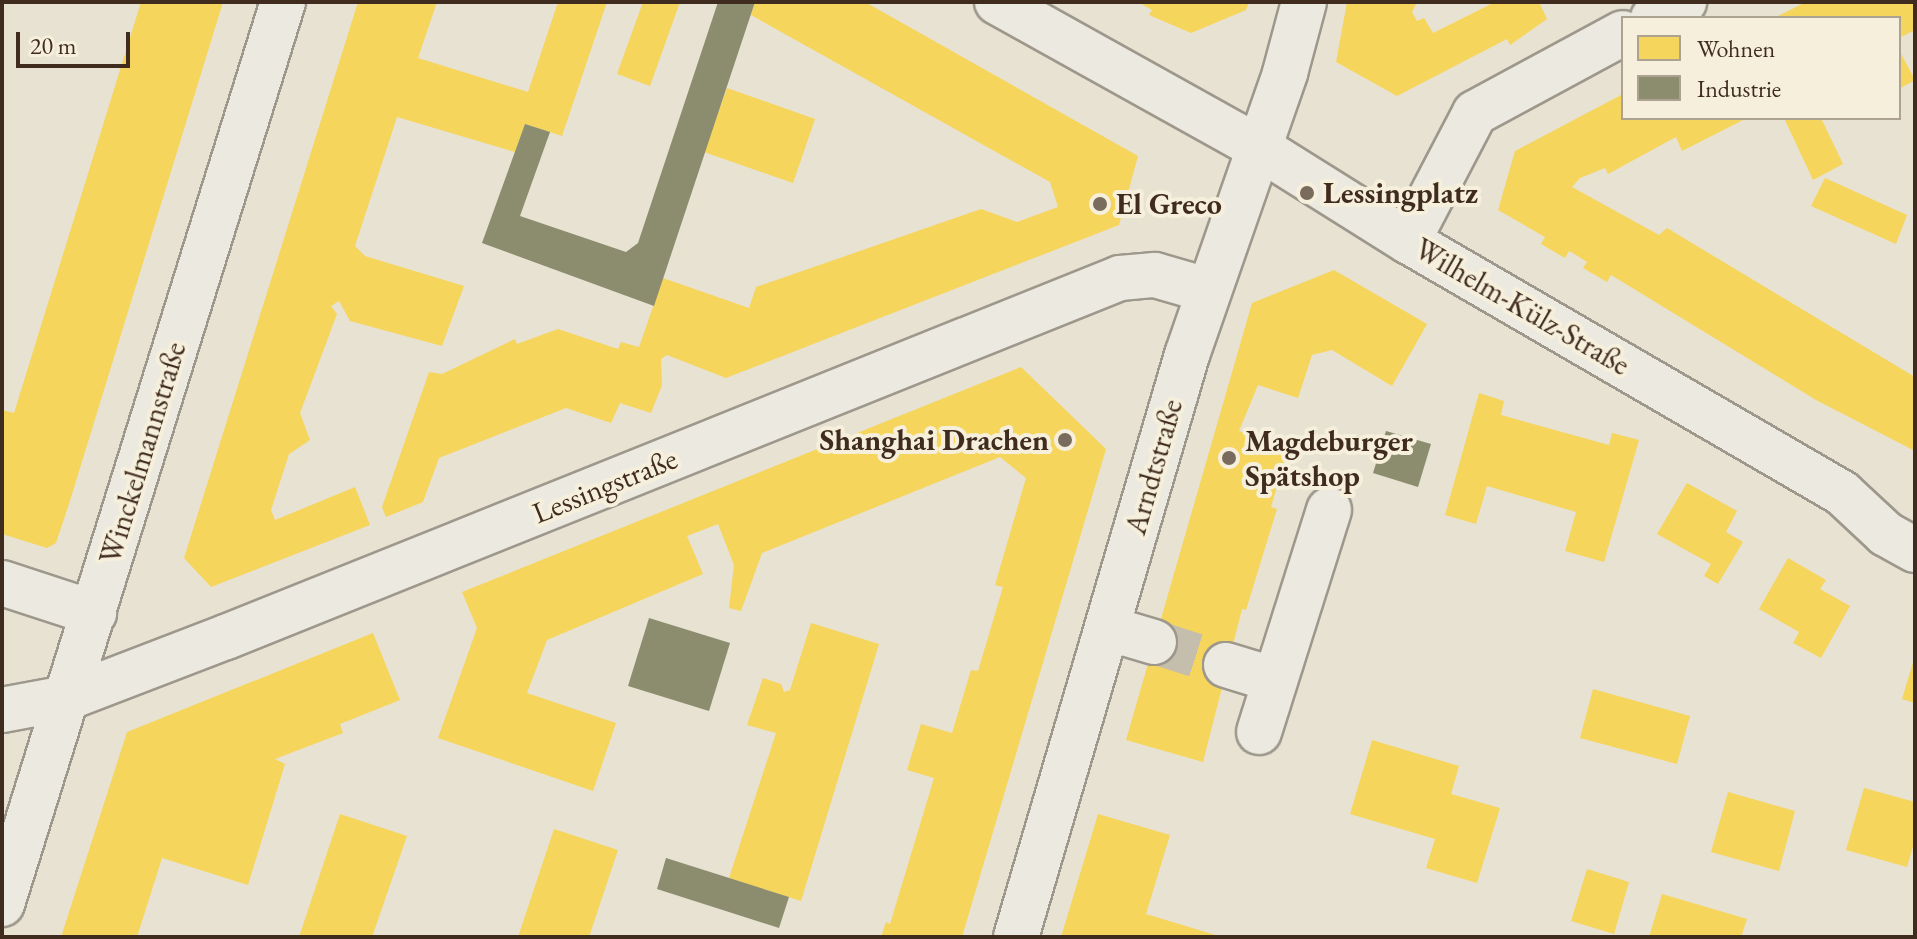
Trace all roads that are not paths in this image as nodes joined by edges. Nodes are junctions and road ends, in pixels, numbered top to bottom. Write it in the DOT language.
graph roads {
  1 [pos="283,2"];
  2 [pos="997,2"];
  3 [pos="1304,2"];
  4 [pos="1684,2"];
  5 [pos="1657,16"];
  6 [pos="1621,34"];
  7 [pos="1258,147"];
  8 [pos="1408,241"];
  9 [pos="1207,290"];
  10 [pos="1329,510"];
  11 [pos="1915,550"];
  12 [pos="2,583"];
  13 [pos="94,613"];
  14 [pos="1107,628"];
  15 [pos="1154,642"];
  16 [pos="1226,665"];
  17 [pos="1275,680"];
  18 [pos="67,698"];
  19 [pos="2,710"];
  20 [pos="1259,732"];
  21 [pos="2,904"];
  22 [pos="1016,937"];
  1 -- 13 [label="street, Winckelmannstraße"];
  2 -- 7 [label="street, Wilhelm-Külz-Straße"];
  3 -- 7 [label="street, Arndtstraße"];
  4 -- 5 [label="street"];
  6 -- 8 [label="street"];
  7 -- 8 [label="street, Wilhelm-Külz-Straße"];
  7 -- 9 [label="street, Arndtstraße"];
  8 -- 11 [label="street, Wilhelm-Külz-Straße"];
  9 -- 14 [label="street, Arndtstraße"];
  9 -- 18 [label="street, Lessingstraße"];
  10 -- 17 [label="street"];
  12 -- 13 [label="street"];
  13 -- 18 [label="street, Winckelmannstraße"];
  14 -- 15 [label="street"];
  14 -- 22 [label="street, Arndtstraße"];
  16 -- 17 [label="street"];
  17 -- 20 [label="street"];
  18 -- 19 [label="street, Lessingstraße"];
  18 -- 21 [label="street, Winckelmannstraße"];
}
